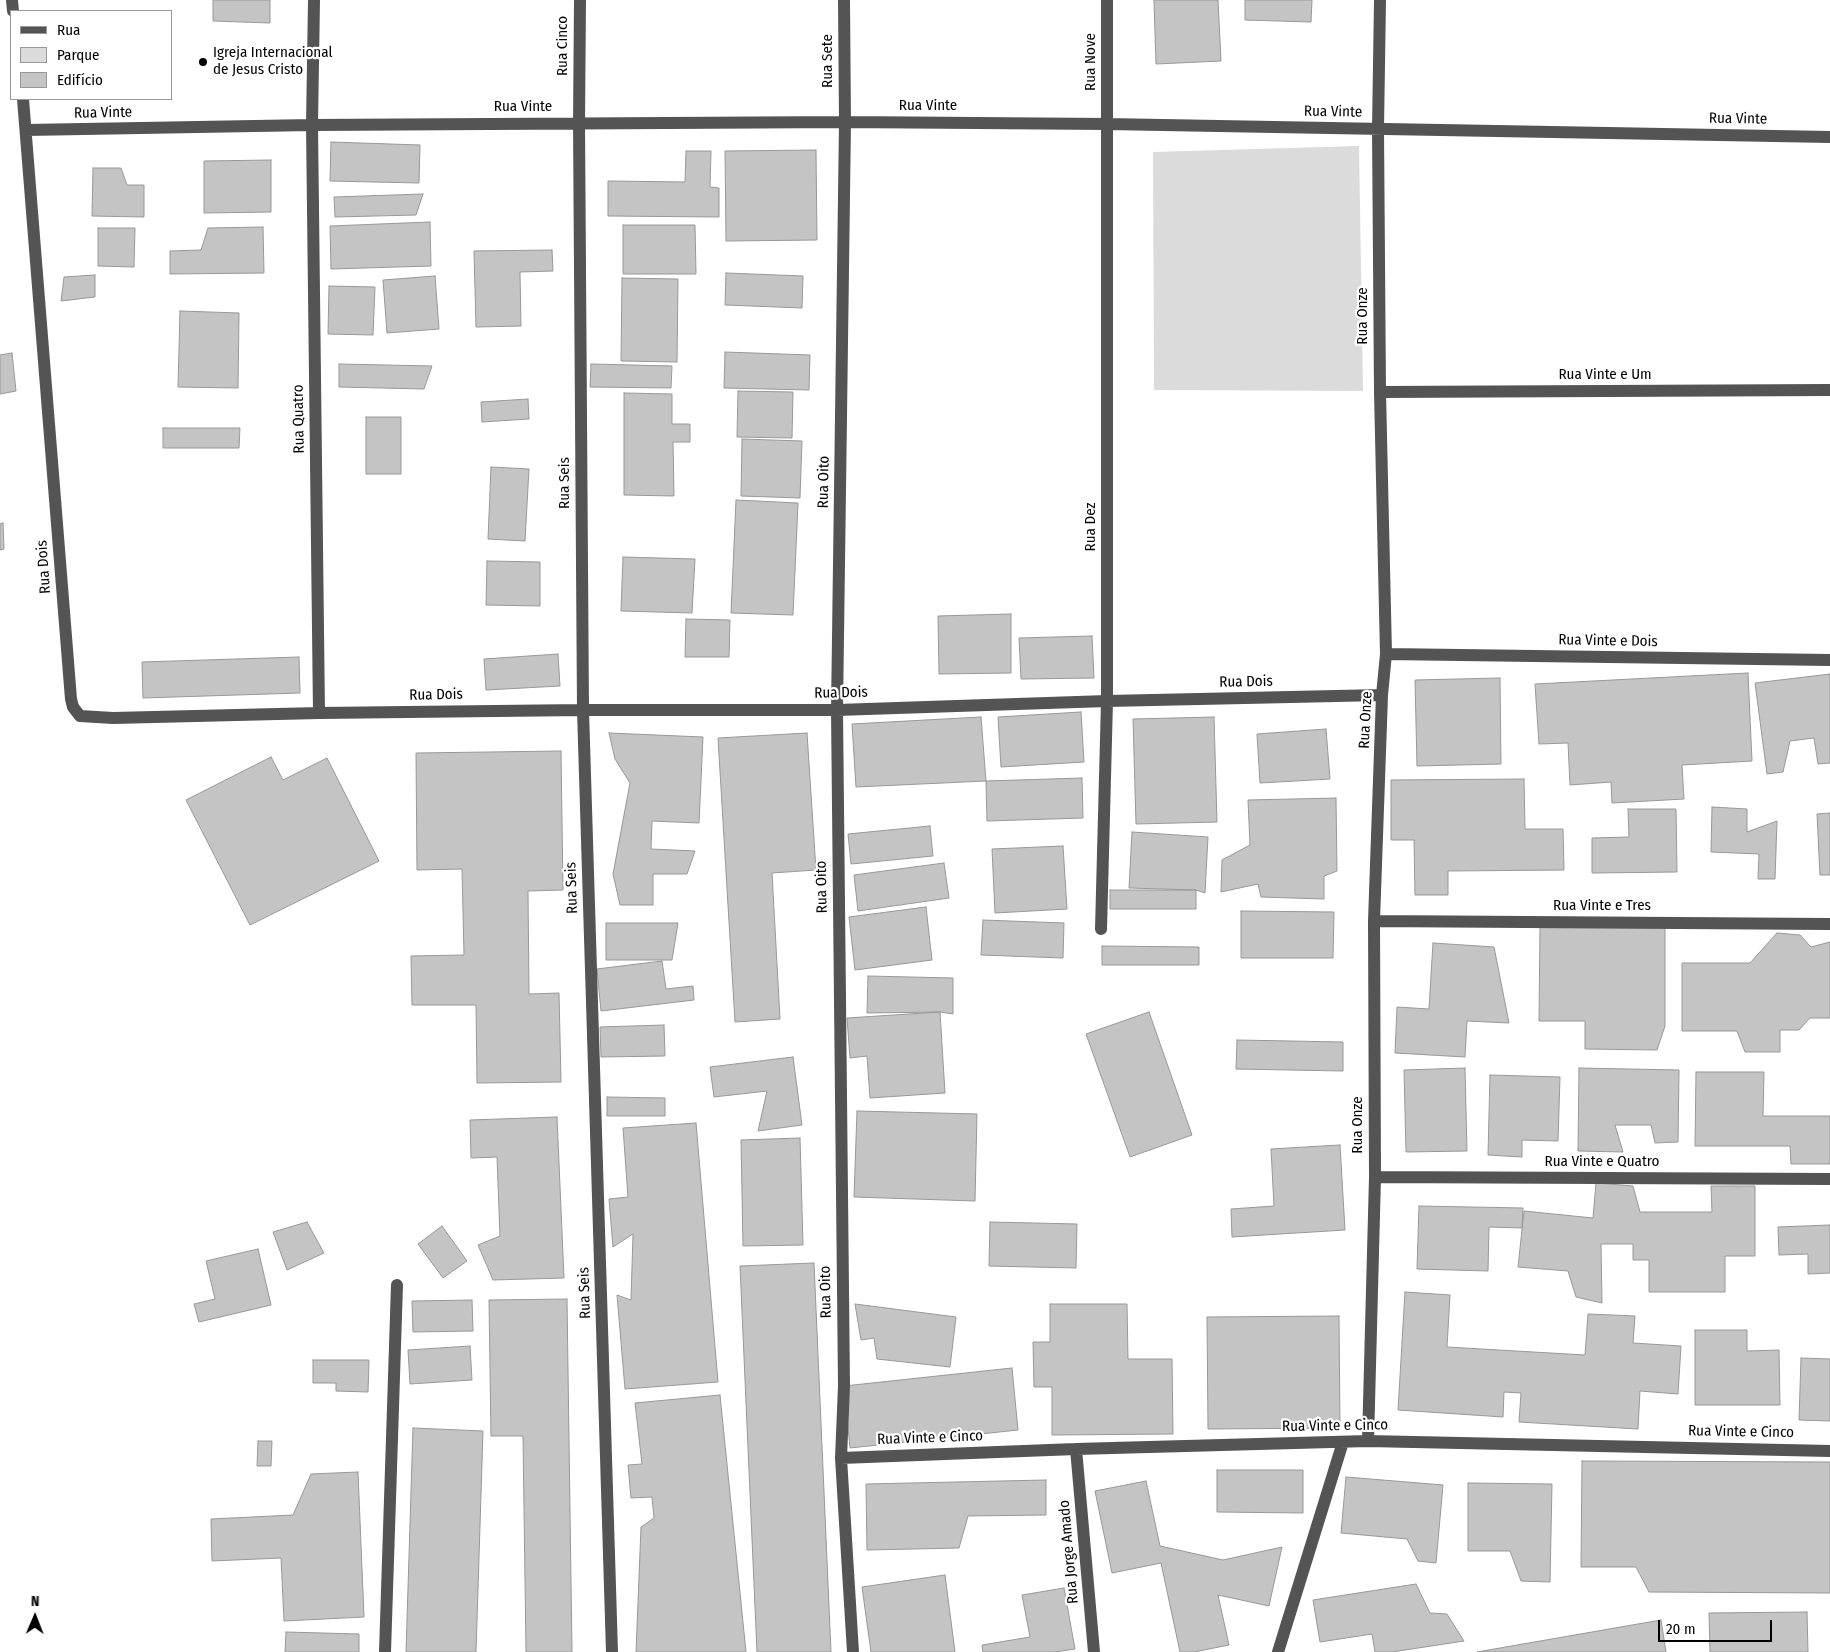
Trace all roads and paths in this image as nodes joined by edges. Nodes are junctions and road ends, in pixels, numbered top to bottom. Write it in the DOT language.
graph roads {
  1 [pos="314,0"];
  2 [pos="580,0"];
  3 [pos="844,0"];
  4 [pos="1107,0"];
  5 [pos="1380,0"];
  6 [pos="23,100"];
  7 [pos="845,122"];
  8 [pos="579,123"];
  9 [pos="1107,124"];
  10 [pos="312,125"];
  11 [pos="1378,129"];
  12 [pos="26,130"];
  13 [pos="1830,137"];
  14 [pos="1830,390"];
  15 [pos="1380,392"];
  16 [pos="1386,654"];
  17 [pos="1830,660"];
  18 [pos="1382,695"];
  19 [pos="1107,700"];
  20 [pos="583,710"];
  21 [pos="837,710"];
  22 [pos="318,712"];
  23 [pos="1374,922"];
  24 [pos="1830,924"];
  25 [pos="1101,929"];
  26 [pos="1375,1177"];
  27 [pos="1830,1180"];
  28 [pos="397,1285"];
  29 [pos="1368,1441"];
  30 [pos="1343,1442"];
  31 [pos="1076,1449"];
  32 [pos="1830,1451"];
  33 [pos="841,1458"];
  34 [pos="385,1652"];
  35 [pos="612,1652"];
  36 [pos="853,1652"];
  37 [pos="1094,1652"];
  38 [pos="1278,1652"];
  1 -- 10 [label="street, Rua Quatro"];
  2 -- 8 [label="street, Rua Cinco"];
  3 -- 7 [label="street, Rua Sete"];
  4 -- 9 [label="street, Rua Nove"];
  5 -- 11 [label="street, Rua Onze"];
  6 -- 12 [label="street, Rua Dois"];
  7 -- 8 [label="street, Rua Vinte"];
  7 -- 9 [label="street, Rua Vinte"];
  7 -- 21 [label="street, Rua Oito"];
  8 -- 10 [label="street, Rua Vinte"];
  8 -- 20 [label="street, Rua Seis"];
  9 -- 11 [label="street, Rua Vinte"];
  9 -- 19 [label="street, Rua Dez"];
  10 -- 12 [label="street, Rua Vinte"];
  10 -- 22 [label="street, Rua Quatro"];
  11 -- 13 [label="street, Rua Vinte"];
  11 -- 15 [label="street, Rua Onze"];
  12 -- 22 [label="street, Rua Dois"];
  14 -- 15 [label="street, Rua Vinte e Um"];
  15 -- 16 [label="street, Rua Onze"];
  16 -- 17 [label="street, Rua Vinte e Dois"];
  16 -- 18 [label="street, Rua Onze"];
  18 -- 19 [label="street, Rua Dois"];
  18 -- 23 [label="street, Rua Onze"];
  19 -- 21 [label="street, Rua Dois"];
  19 -- 25 [label="street, Rua Dez"];
  20 -- 21 [label="street, Rua Dois"];
  20 -- 22 [label="street, Rua Dois"];
  20 -- 35 [label="street, Rua Seis"];
  21 -- 33 [label="street, Rua Oito"];
  23 -- 24 [label="street, Rua Vinte e Tres"];
  23 -- 26 [label="street, Rua Onze"];
  26 -- 27 [label="street, Rua Vinte e Quatro"];
  26 -- 29 [label="street, Rua Onze"];
  28 -- 34 [label="street"];
  29 -- 30 [label="street, Rua Vinte e Cinco"];
  29 -- 32 [label="street, Rua Vinte e Cinco"];
  30 -- 31 [label="street, Rua Vinte e Cinco"];
  30 -- 38 [label="street"];
  31 -- 33 [label="street, Rua Vinte e Cinco"];
  31 -- 37 [label="street, Rua Jorge Amado"];
  33 -- 36 [label="street, Rua Oito"];
}
